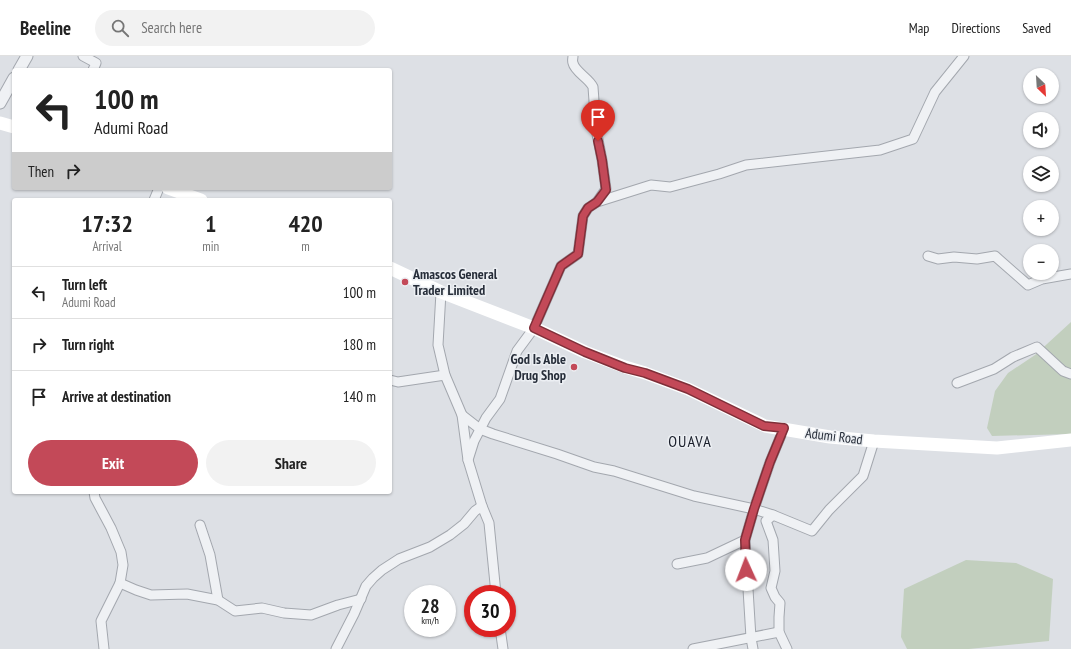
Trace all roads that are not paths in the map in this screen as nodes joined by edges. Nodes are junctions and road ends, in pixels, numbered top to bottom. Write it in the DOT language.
graph roads {
  1 [pos="27,56"];
  2 [pos="83,56"];
  3 [pos="573,56"];
  4 [pos="964,56"];
  5 [pos="20,68"];
  6 [pos="94,68"];
  7 [pos="12,82"];
  8 [pos="0,103"];
  9 [pos="0,123"];
  10 [pos="12,126"];
  11 [pos="174,190"];
  12 [pos="196,198"];
  13 [pos="597,202"];
  14 [pos="928,256"];
  15 [pos="392,269"];
  16 [pos="1071,274"];
  17 [pos="442,292"];
  18 [pos="534,328"];
  19 [pos="1071,374"];
  20 [pos="445,375"];
  21 [pos="392,380"];
  22 [pos="957,383"];
  23 [pos="462,415"];
  24 [pos="784,428"];
  25 [pos="480,429"];
  26 [pos="1071,440"];
  27 [pos="874,441"];
  28 [pos="468,460"];
  29 [pos="95,494"];
  30 [pos="482,506"];
  31 [pos="754,509"];
  32 [pos="773,515"];
  33 [pos="200,524"];
  34 [pos="745,540"];
  35 [pos="677,564"];
  36 [pos="120,583"];
  37 [pos="495,585"];
  38 [pos="361,599"];
  39 [pos="218,600"];
  40 [pos="779,632"];
  41 [pos="501,637"];
  42 [pos="751,638"];
  43 [pos="104,649"];
  44 [pos="336,649"];
  45 [pos="503,649"];
  46 [pos="693,649"];
  47 [pos="753,649"];
  48 [pos="787,649"];
  1 -- 5 [label="street"];
  2 -- 6 [label="street"];
  3 -- 13 [label="street"];
  4 -- 13 [label="street"];
  7 -- 8 [label="street"];
  9 -- 10 [label="main road"];
  11 -- 12 [label="main road"];
  13 -- 18 [label="street"];
  14 -- 16 [label="street"];
  15 -- 17 [label="main road, Adumi Road"];
  17 -- 18 [label="main road, Adumi Road"];
  17 -- 20 [label="street"];
  18 -- 24 [label="main road, Adumi Road"];
  18 -- 25 [label="street"];
  19 -- 22 [label="street"];
  20 -- 21 [label="street"];
  20 -- 23 [label="street"];
  23 -- 25 [label="street"];
  23 -- 28 [label="street"];
  24 -- 27 [label="main road, Adumi Road"];
  24 -- 31 [label="street"];
  25 -- 28 [label="street"];
  25 -- 31 [label="street"];
  26 -- 27 [label="main road, Adumi Road"];
  27 -- 32 [label="street"];
  28 -- 30 [label="street"];
  29 -- 36 [label="street"];
  30 -- 37 [label="street"];
  30 -- 38 [label="street"];
  31 -- 32 [label="street"];
  31 -- 34 [label="street"];
  32 -- 40 [label="street"];
  33 -- 39 [label="street"];
  34 -- 35 [label="street"];
  34 -- 42 [label="street"];
  36 -- 39 [label="street"];
  36 -- 43 [label="street"];
  38 -- 39 [label="street"];
  38 -- 44 [label="street"];
  40 -- 42 [label="street"];
  40 -- 48 [label="street"];
  41 -- 45 [label="street"];
  42 -- 46 [label="street"];
  42 -- 47 [label="street"];
}
